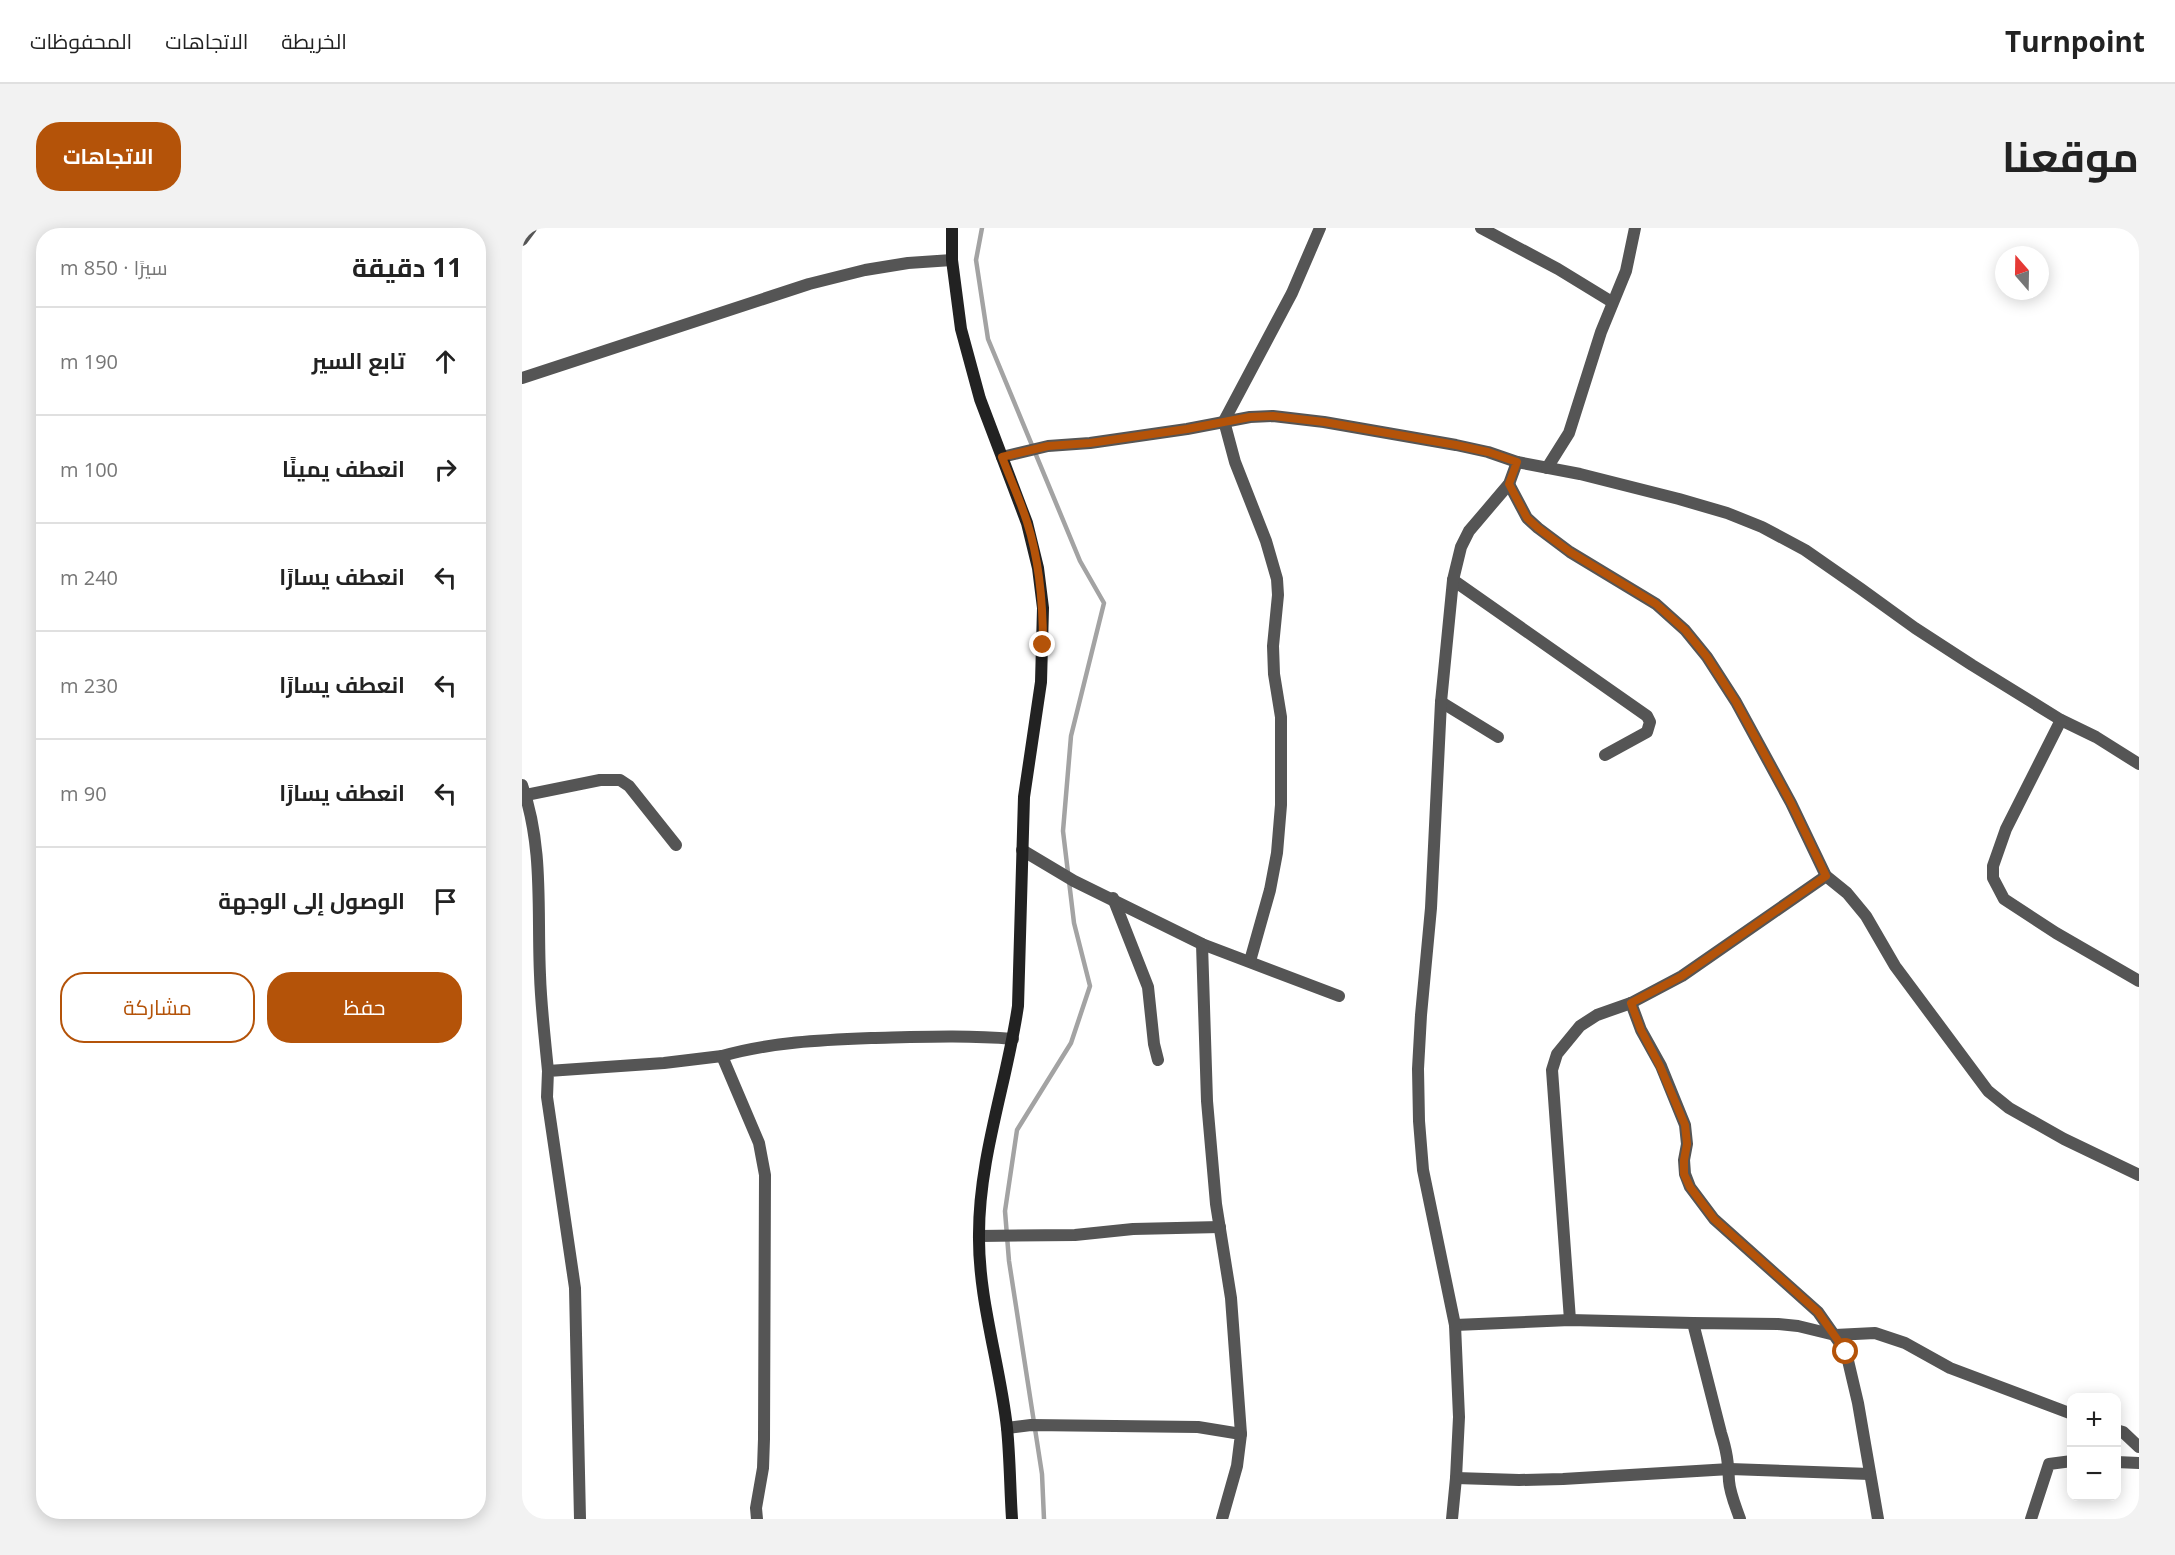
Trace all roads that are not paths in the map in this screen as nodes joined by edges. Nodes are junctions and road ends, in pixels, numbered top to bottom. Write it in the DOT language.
graph roads {
  1 [pos="531,228"];
  2 [pos="952,228"];
  3 [pos="1320,228"];
  4 [pos="1481,228"];
  5 [pos="1635,228"];
  6 [pos="522,240"];
  7 [pos="952,260"];
  8 [pos="1612,302"];
  9 [pos="522,378"];
  10 [pos="1224,421"];
  11 [pos="1002,457"];
  12 [pos="1517,462"];
  13 [pos="1547,468"];
  14 [pos="1509,484"];
  15 [pos="1453,580"];
  16 [pos="1441,702"];
  17 [pos="2061,720"];
  18 [pos="1498,737"];
  19 [pos="1605,755"];
  20 [pos="2139,764"];
  21 [pos="524,790"];
  22 [pos="676,845"];
  23 [pos="1022,850"];
  24 [pos="1826,876"];
  25 [pos="1113,898"];
  26 [pos="1202,944"];
  27 [pos="1250,961"];
  28 [pos="2139,981"];
  29 [pos="1339,996"];
  30 [pos="1631,1003"];
  31 [pos="1013,1039"];
  32 [pos="722,1056"];
  33 [pos="1158,1060"];
  34 [pos="548,1071"];
  35 [pos="2139,1175"];
  36 [pos="1220,1227"];
  37 [pos="979,1236"];
  38 [pos="1570,1320"];
  39 [pos="1693,1323"];
  40 [pos="1455,1325"];
  41 [pos="1835,1335"];
  42 [pos="2067,1412"];
  43 [pos="1007,1428"];
  44 [pos="2121,1431"];
  45 [pos="1241,1434"];
  46 [pos="2139,1447"];
  47 [pos="2067,1462"];
  48 [pos="2121,1462"];
  49 [pos="2139,1463"];
  50 [pos="1730,1469"];
  51 [pos="1870,1474"];
  52 [pos="1456,1478"];
  53 [pos="580,1519"];
  54 [pos="757,1519"];
  55 [pos="1012,1519"];
  56 [pos="1222,1519"];
  57 [pos="1452,1519"];
  58 [pos="1740,1519"];
  59 [pos="1878,1519"];
  60 [pos="2031,1519"];
  1 -- 6 [label="street"];
  2 -- 7 [label="street"];
  3 -- 10 [label="street"];
  4 -- 8 [label="street"];
  5 -- 8 [label="street"];
  7 -- 9 [label="street"];
  7 -- 11 [label="street"];
  8 -- 13 [label="street"];
  10 -- 11 [label="street"];
  10 -- 12 [label="street"];
  10 -- 27 [label="street"];
  11 -- 23 [label="street"];
  12 -- 13 [label="street"];
  12 -- 14 [label="street"];
  13 -- 17 [label="street"];
  14 -- 15 [label="street"];
  14 -- 24 [label="street"];
  15 -- 16 [label="street"];
  15 -- 19 [label="street"];
  16 -- 18 [label="street"];
  16 -- 40 [label="street"];
  17 -- 20 [label="street"];
  17 -- 28 [label="street"];
  21 -- 22 [label="street"];
  21 -- 34 [label="street"];
  23 -- 25 [label="street"];
  23 -- 31 [label="street"];
  24 -- 30 [label="street"];
  24 -- 35 [label="street"];
  25 -- 26 [label="street"];
  25 -- 33 [label="street"];
  26 -- 27 [label="street"];
  26 -- 36 [label="street"];
  27 -- 29 [label="street"];
  30 -- 38 [label="street"];
  30 -- 41 [label="street"];
  31 -- 32 [label="street"];
  31 -- 37 [label="street"];
  32 -- 34 [label="street"];
  32 -- 54 [label="street"];
  34 -- 53 [label="street"];
  36 -- 37 [label="street"];
  36 -- 45 [label="street"];
  37 -- 43 [label="street"];
  38 -- 39 [label="street"];
  38 -- 40 [label="street"];
  39 -- 41 [label="street"];
  39 -- 50 [label="street"];
  40 -- 52 [label="street"];
  41 -- 42 [label="street"];
  41 -- 51 [label="street"];
  43 -- 45 [label="street"];
  43 -- 55 [label="street"];
  44 -- 46 [label="street"];
  45 -- 56 [label="street"];
  47 -- 60 [label="street"];
  48 -- 49 [label="street"];
  50 -- 51 [label="street"];
  50 -- 52 [label="street"];
  50 -- 58 [label="street"];
  51 -- 59 [label="street"];
  52 -- 57 [label="street"];
}
